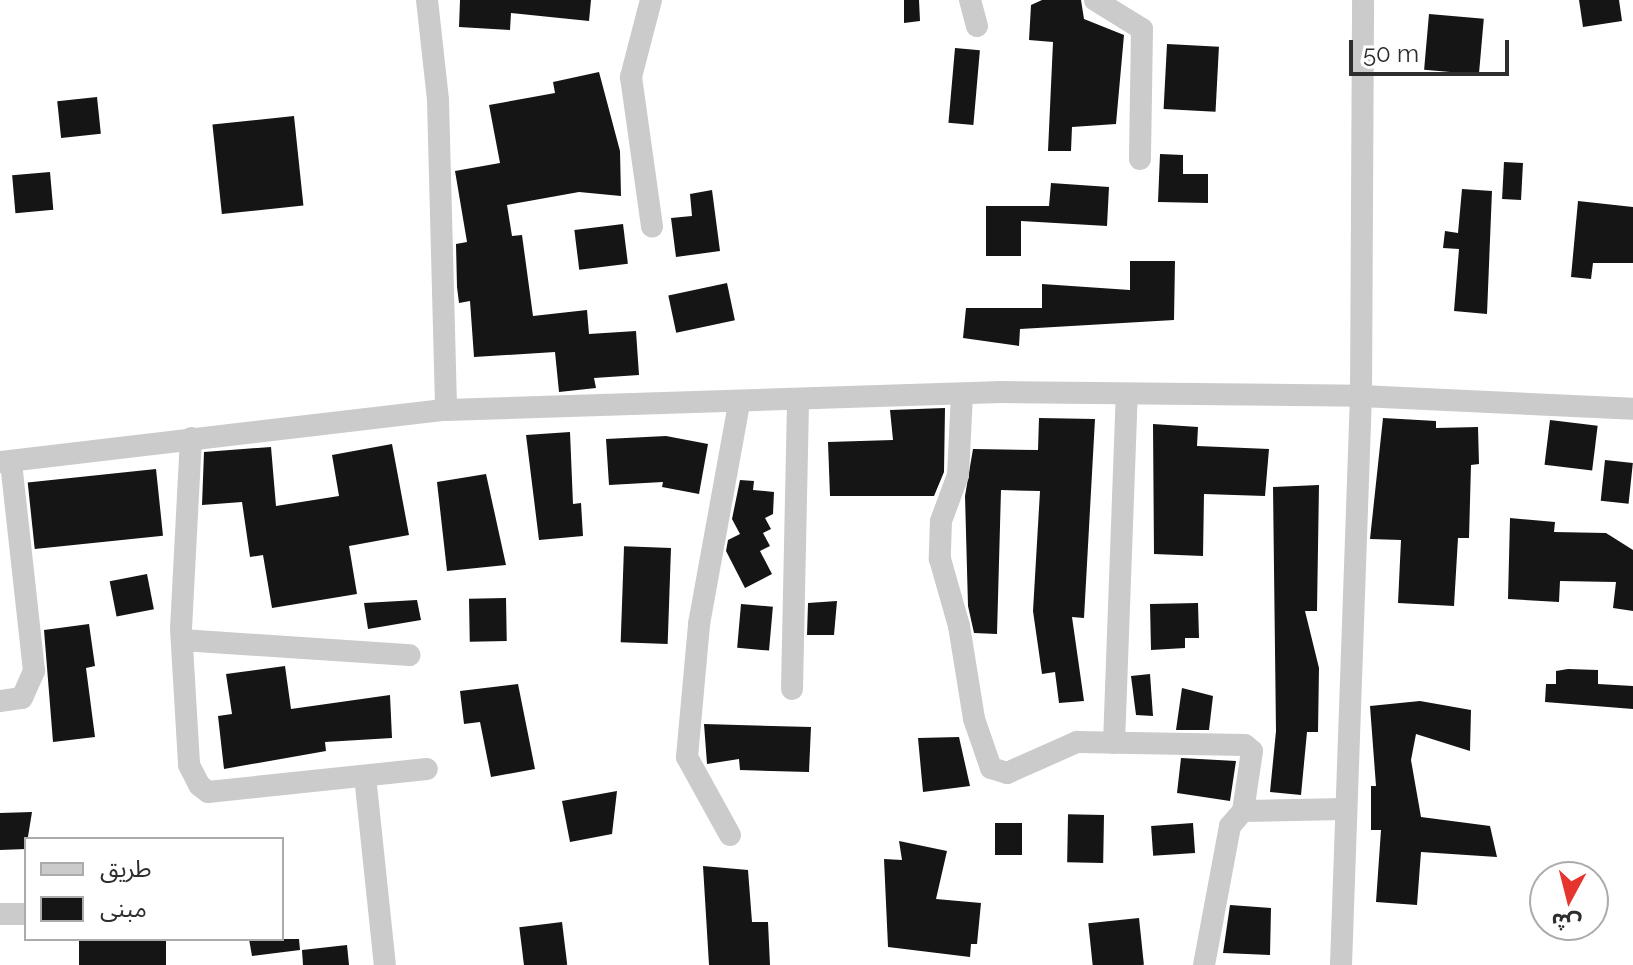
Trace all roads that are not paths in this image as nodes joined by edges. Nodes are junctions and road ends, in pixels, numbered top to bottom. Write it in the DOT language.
graph roads {
  1 [pos="427,0"];
  2 [pos="651,0"];
  3 [pos="970,0"];
  4 [pos="1095,0"];
  5 [pos="1363,0"];
  6 [pos="977,26"];
  7 [pos="1140,159"];
  8 [pos="652,227"];
  9 [pos="962,394"];
  10 [pos="1127,394"];
  11 [pos="1361,396"];
  12 [pos="798,400"];
  13 [pos="739,403"];
  14 [pos="1633,409"];
  15 [pos="446,410"];
  16 [pos="191,438"];
  17 [pos="5,461"];
  18 [pos="182,640"];
  19 [pos="410,655"];
  20 [pos="792,689"];
  21 [pos="0,701"];
  22 [pos="1114,743"];
  23 [pos="427,769"];
  24 [pos="365,776"];
  25 [pos="1344,809"];
  26 [pos="1243,811"];
  27 [pos="730,835"];
  28 [pos="0,914"];
  29 [pos="24,914"];
  30 [pos="385,965"];
  31 [pos="1204,965"];
  32 [pos="1341,965"];
  1 -- 15 [label="street"];
  2 -- 8 [label="street"];
  3 -- 6 [label="street"];
  4 -- 7 [label="street"];
  5 -- 11 [label="street"];
  9 -- 10 [label="street"];
  9 -- 12 [label="street"];
  9 -- 22 [label="street"];
  10 -- 11 [label="street"];
  10 -- 22 [label="street"];
  11 -- 14 [label="street"];
  11 -- 25 [label="street"];
  12 -- 13 [label="street"];
  12 -- 20 [label="street"];
  13 -- 15 [label="street"];
  13 -- 27 [label="street"];
  15 -- 16 [label="street"];
  16 -- 17 [label="street"];
  16 -- 18 [label="street"];
  17 -- 21 [label="street"];
  18 -- 19 [label="street"];
  18 -- 24 [label="street"];
  22 -- 26 [label="street"];
  23 -- 24 [label="street"];
  24 -- 30 [label="street"];
  25 -- 26 [label="street"];
  25 -- 32 [label="street"];
  26 -- 31 [label="street"];
  28 -- 29 [label="street"];
}
